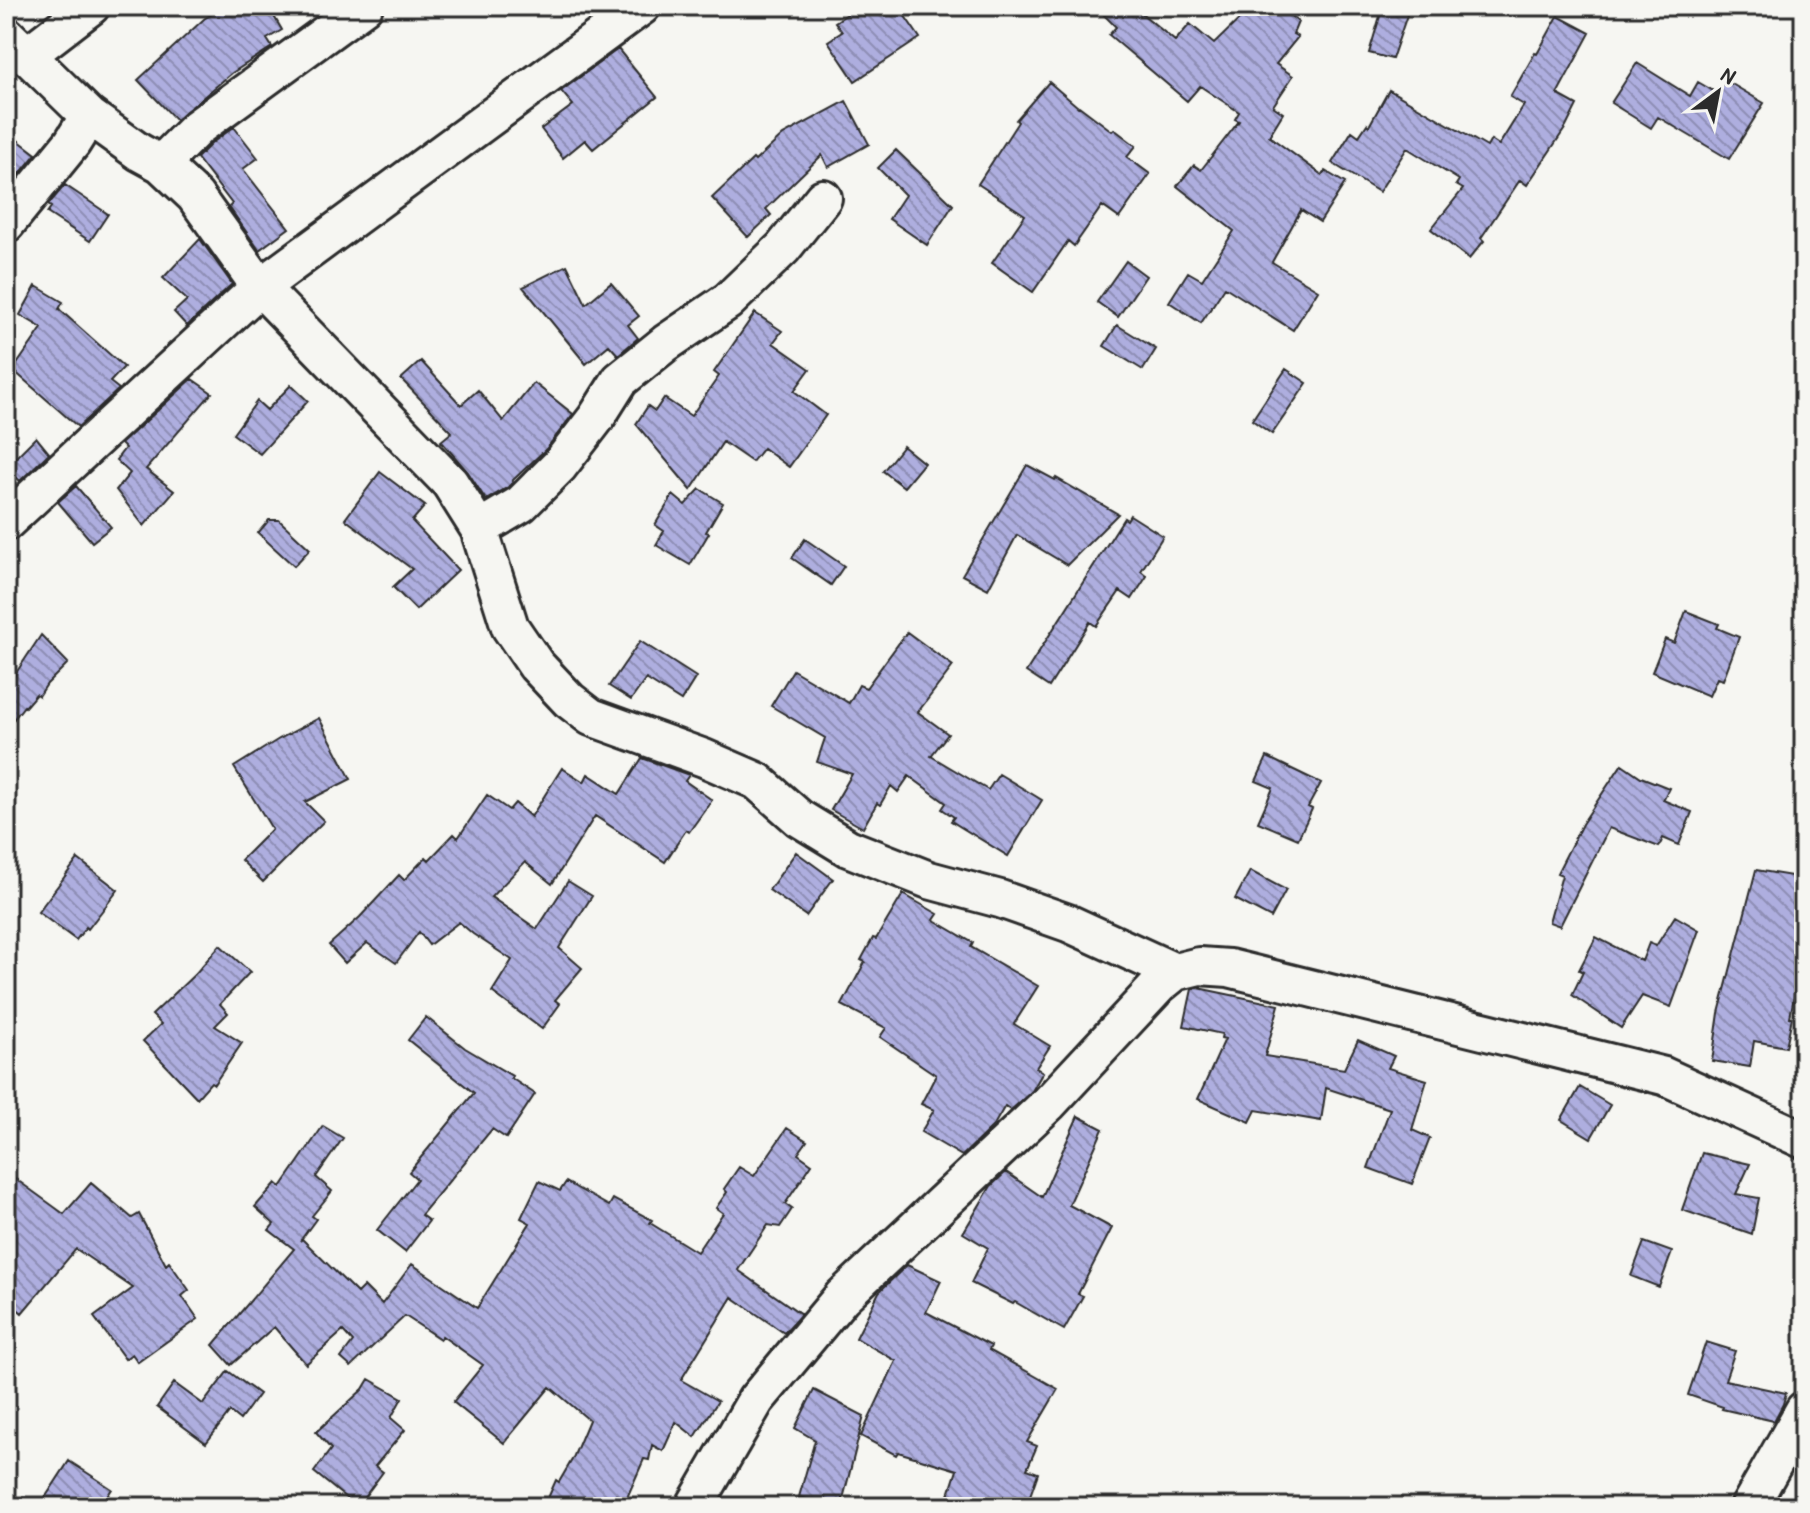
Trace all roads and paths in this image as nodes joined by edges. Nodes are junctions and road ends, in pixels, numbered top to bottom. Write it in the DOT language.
graph roads {
  1 [pos="91,6"];
  2 [pos="364,6"];
  3 [pos="642,6"];
  4 [pos="16,46"];
  5 [pos="89,116"];
  6 [pos="161,164"];
  7 [pos="823,198"];
  8 [pos="6,224"];
  9 [pos="260,287"];
  10 [pos="6,522"];
  11 [pos="479,529"];
  12 [pos="1175,972"];
  13 [pos="1804,1140"];
  14 [pos="1804,1410"];
  15 [pos="694,1507"];
  16 [pos="1749,1507"];
  1 -- 4 [label="street"];
  2 -- 6 [label="street"];
  3 -- 9 [label="street"];
  4 -- 5 [label="street"];
  5 -- 6 [label="street"];
  5 -- 8 [label="street"];
  6 -- 9 [label="street"];
  7 -- 11 [label="street"];
  9 -- 10 [label="street"];
  9 -- 11 [label="street"];
  11 -- 12 [label="street"];
  12 -- 13 [label="street"];
  12 -- 15 [label="street"];
  14 -- 16 [label="street"];
}
